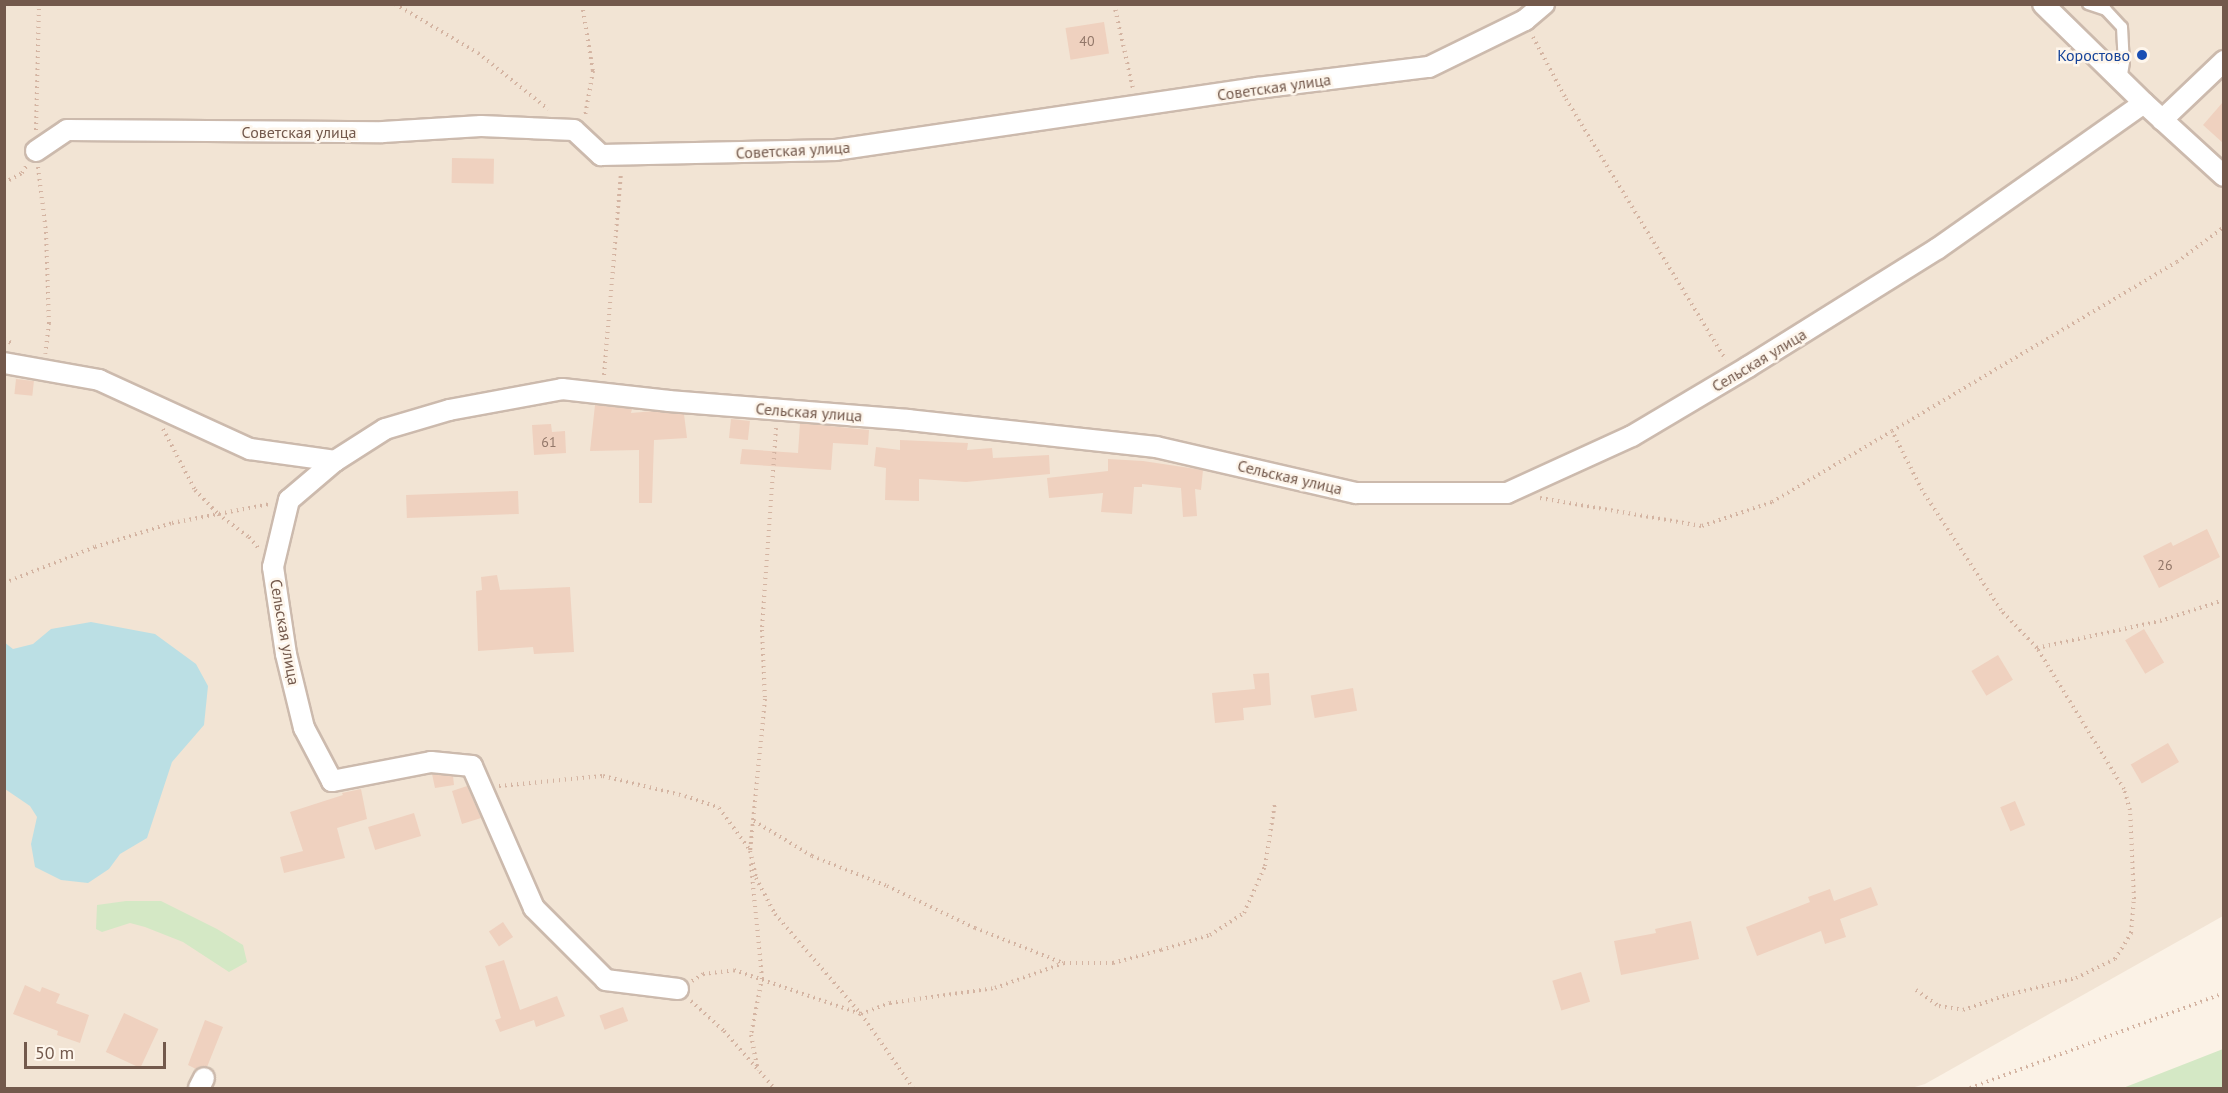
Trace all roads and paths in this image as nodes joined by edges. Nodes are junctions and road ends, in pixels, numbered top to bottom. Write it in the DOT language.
graph roads {
  1 [pos="39,4"];
  2 [pos="395,4"];
  3 [pos="582,4"];
  4 [pos="1114,4"];
  5 [pos="1544,4"];
  6 [pos="2043,4"];
  7 [pos="2088,4"];
  8 [pos="1525,20"];
  9 [pos="2223,61"];
  10 [pos="2121,81"];
  11 [pos="2144,103"];
  12 [pos="1137,106"];
  13 [pos="2162,120"];
  14 [pos="579,125"];
  15 [pos="36,152"];
  16 [pos="623,155"];
  17 [pos="2223,176"];
  18 [pos="4,183"];
  19 [pos="2223,227"];
  20 [pos="4,363"];
  21 [pos="43,370"];
  22 [pos="1735,374"];
  23 [pos="602,393"];
  24 [pos="149,402"];
  25 [pos="778,409"];
  26 [pos="1892,431"];
  27 [pos="335,461"];
  28 [pos="1507,493"];
  29 [pos="289,500"];
  30 [pos="218,514"];
  31 [pos="273,567"];
  32 [pos="4,583"];
  33 [pos="2223,600"];
  34 [pos="2037,648"];
  35 [pos="481,786"];
  36 [pos="1275,803"];
  37 [pos="754,821"];
  38 [pos="750,851"];
  39 [pos="1064,963"];
  40 [pos="762,978"];
  41 [pos="678,989"];
  42 [pos="1916,990"];
  43 [pos="2223,993"];
  44 [pos="861,1014"];
  45 [pos="758,1071"];
  46 [pos="774,1089"];
  47 [pos="914,1089"];
  48 [pos="1970,1089"];
  1 -- 15 [label="path"];
  2 -- 14 [label="path"];
  3 -- 14 [label="path"];
  4 -- 12 [label="path"];
  5 -- 8 [label="street, Советская улица"];
  6 -- 10 [label="street"];
  7 -- 10 [label="lane"];
  8 -- 12 [label="street, Советская улица"];
  8 -- 22 [label="path"];
  9 -- 13 [label="street"];
  10 -- 11 [label="street"];
  11 -- 13 [label="street"];
  11 -- 22 [label="street, Сельская улица"];
  12 -- 16 [label="street, Советская улица"];
  13 -- 17 [label="street"];
  14 -- 15 [label="street, Советская улица"];
  14 -- 16 [label="street, Советская улица"];
  15 -- 18 [label="path"];
  15 -- 21 [label="path"];
  16 -- 23 [label="path"];
  19 -- 26 [label="path"];
  20 -- 21 [label="street"];
  21 -- 24 [label="street"];
  22 -- 28 [label="street, Сельская улица"];
  23 -- 25 [label="street, Сельская улица"];
  23 -- 27 [label="street, Сельская улица"];
  24 -- 27 [label="street"];
  24 -- 30 [label="path"];
  25 -- 28 [label="street, Сельская улица"];
  25 -- 37 [label="path"];
  26 -- 28 [label="path"];
  26 -- 34 [label="path"];
  27 -- 29 [label="street, Сельская улица"];
  29 -- 30 [label="path"];
  29 -- 31 [label="street, Сельская улица"];
  30 -- 31 [label="path"];
  30 -- 32 [label="path"];
  31 -- 35 [label="street, Сельская улица"];
  33 -- 34 [label="path"];
  34 -- 42 [label="path"];
  35 -- 38 [label="path"];
  35 -- 41 [label="street, Сельская улица"];
  36 -- 39 [label="path"];
  37 -- 38 [label="path"];
  37 -- 39 [label="path"];
  38 -- 40 [label="path"];
  38 -- 44 [label="path"];
  39 -- 44 [label="path"];
  40 -- 41 [label="path"];
  40 -- 44 [label="path"];
  40 -- 45 [label="path"];
  41 -- 45 [label="path"];
  43 -- 48 [label="path"];
  44 -- 47 [label="path"];
  45 -- 46 [label="path"];
}
